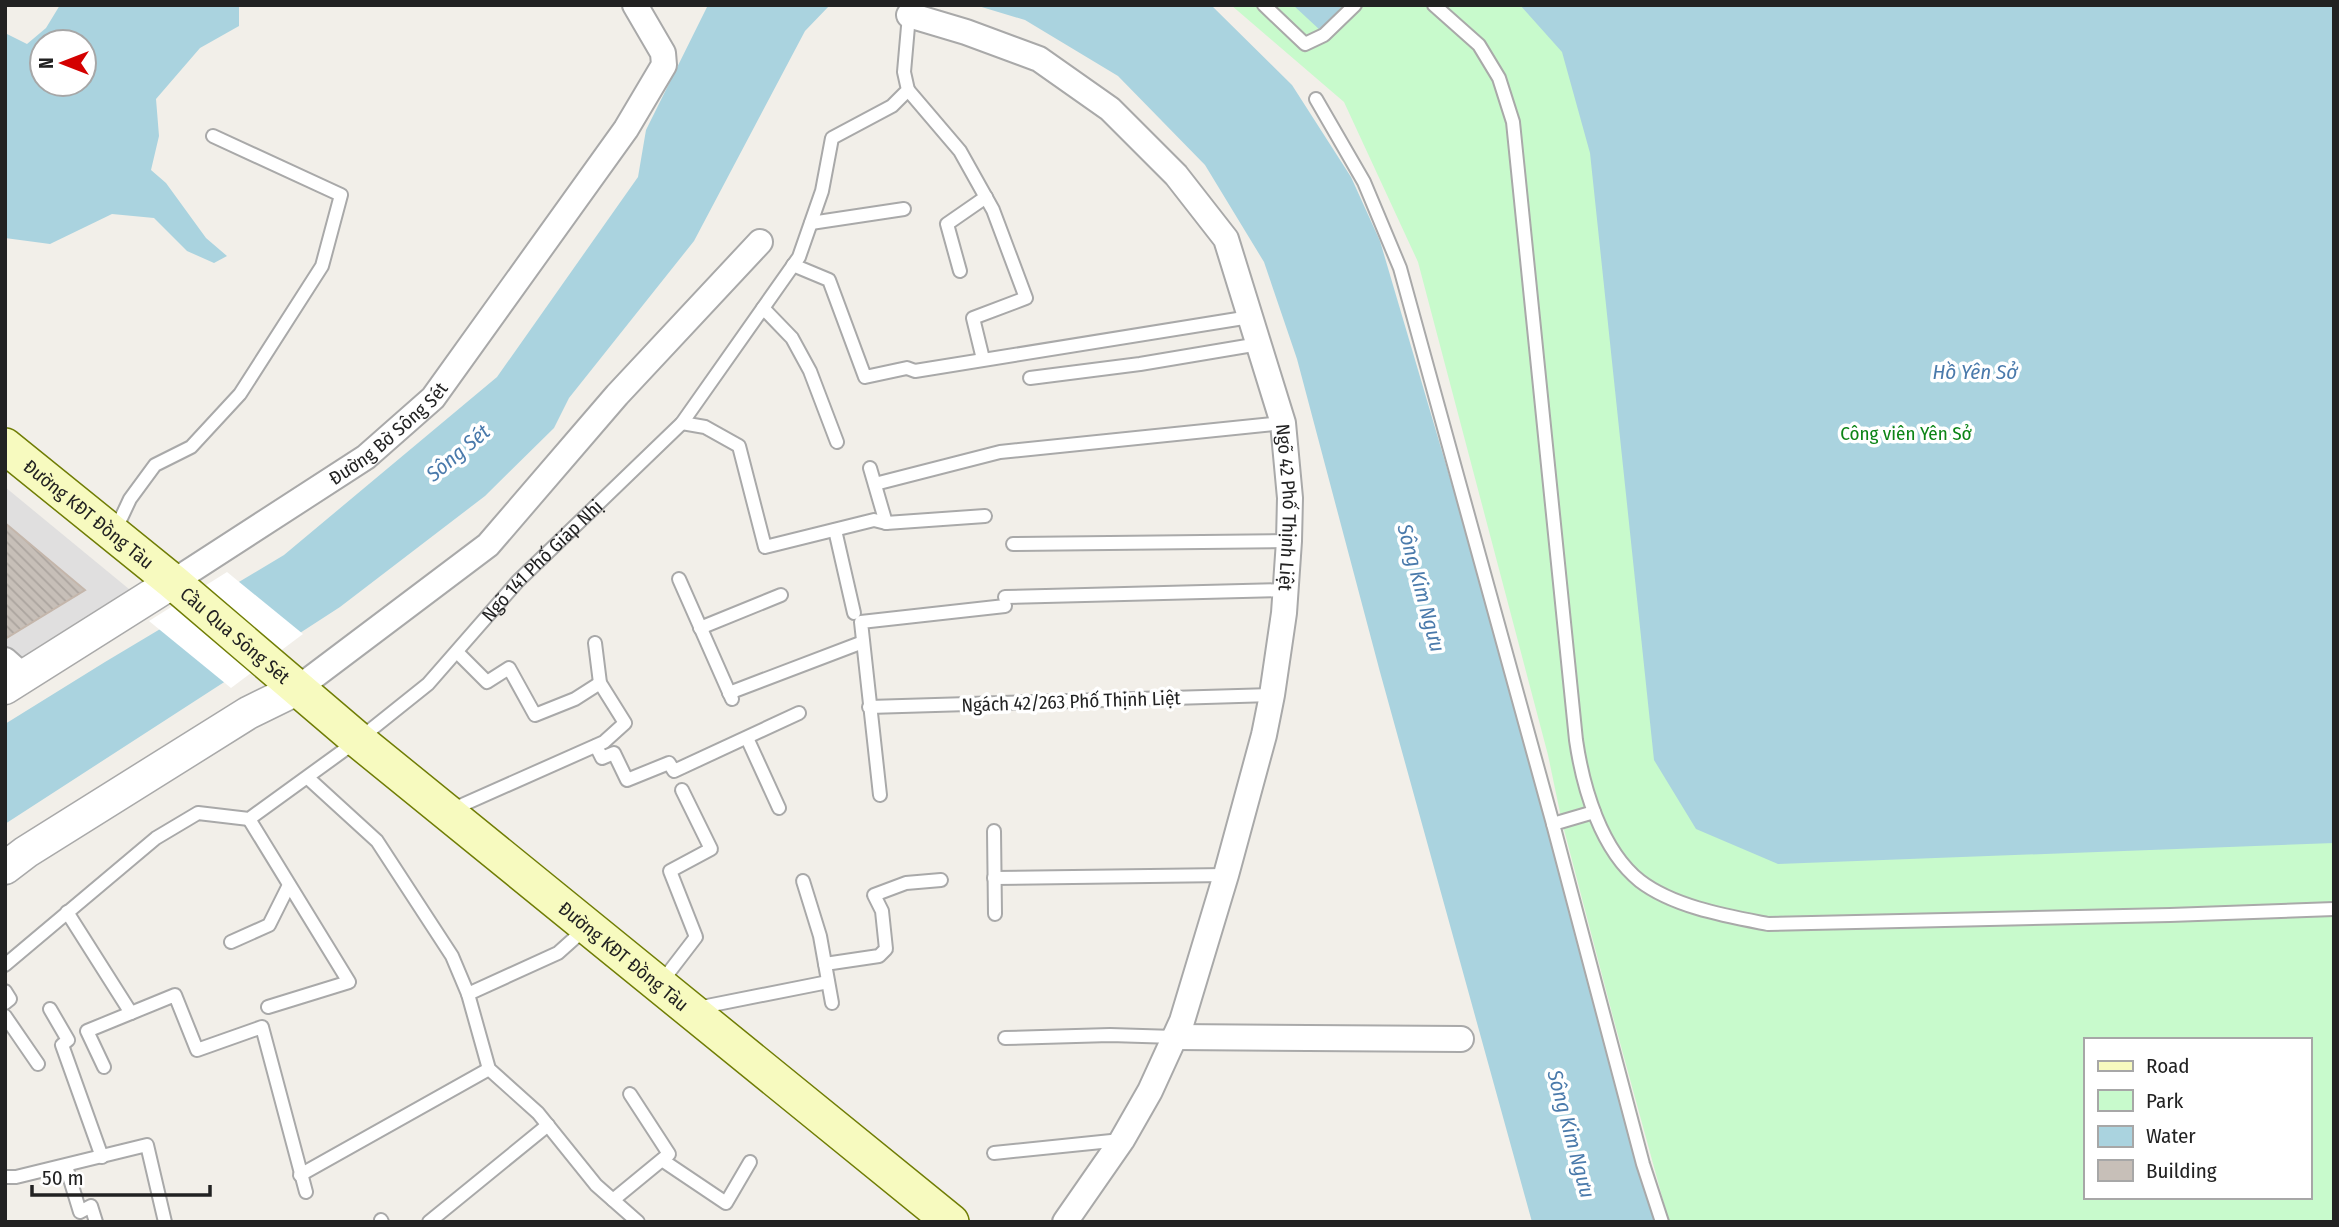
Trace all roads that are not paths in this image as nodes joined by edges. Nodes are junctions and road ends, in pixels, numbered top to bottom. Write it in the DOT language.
graph roads {
  1 [pos="635,5"];
  2 [pos="1264,5"];
  3 [pos="1355,5"];
  4 [pos="1434,5"];
  5 [pos="909,15"];
  6 [pos="908,90"];
  7 [pos="1316,99"];
  8 [pos="213,136"];
  9 [pos="986,197"];
  10 [pos="904,209"];
  11 [pos="811,223"];
  12 [pos="760,243"];
  13 [pos="793,265"];
  14 [pos="960,271"];
  15 [pos="763,308"];
  16 [pos="1250,317"];
  17 [pos="1259,344"];
  18 [pos="983,359"];
  19 [pos="1030,378"];
  20 [pos="682,423"];
  21 [pos="1283,423"];
  22 [pos="836,442"];
  23 [pos="5,446"];
  24 [pos="870,468"];
  25 [pos="875,484"];
  26 [pos="985,516"];
  27 [pos="886,523"];
  28 [pos="835,530"];
  29 [pos="113,534"];
  30 [pos="1289,541"];
  31 [pos="1013,544"];
  32 [pos="679,579"];
  33 [pos="179,587"];
  34 [pos="1286,590"];
  35 [pos="780,595"];
  36 [pos="858,617"];
  37 [pos="701,628"];
  38 [pos="863,642"];
  39 [pos="595,643"];
  40 [pos="457,652"];
  41 [pos="11,675"];
  42 [pos="600,683"];
  43 [pos="297,689"];
  44 [pos="1272,695"];
  45 [pos="869,707"];
  46 [pos="799,713"];
  47 [pos="747,738"];
  48 [pos="358,740"];
  49 [pos="600,744"];
  50 [pos="307,778"];
  51 [pos="681,790"];
  52 [pos="880,794"];
  53 [pos="779,808"];
  54 [pos="446,812"];
  55 [pos="1594,812"];
  56 [pos="249,819"];
  57 [pos="1553,824"];
  58 [pos="994,831"];
  59 [pos="5,868"];
  60 [pos="1226,875"];
  61 [pos="994,878"];
  62 [pos="941,880"];
  63 [pos="803,881"];
  64 [pos="289,885"];
  65 [pos="2334,909"];
  66 [pos="67,912"];
  67 [pos="995,914"];
  68 [pos="587,928"];
  69 [pos="231,942"];
  70 [pos="825,964"];
  71 [pos="5,965"];
  72 [pos="828,982"];
  73 [pos="659,984"];
  74 [pos="5,991"];
  75 [pos="468,993"];
  76 [pos="5,1003"];
  77 [pos="832,1003"];
  78 [pos="268,1007"];
  79 [pos="50,1009"];
  80 [pos="690,1009"];
  81 [pos="131,1013"];
  82 [pos="5,1016"];
  83 [pos="1175,1037"];
  84 [pos="1005,1038"];
  85 [pos="1461,1039"];
  86 [pos="38,1064"];
  87 [pos="104,1067"];
  88 [pos="489,1069"];
  89 [pos="630,1094"];
  90 [pos="548,1125"];
  91 [pos="1122,1140"];
  92 [pos="993,1153"];
  93 [pos="102,1157"];
  94 [pos="662,1160"];
  95 [pos="750,1162"];
  96 [pos="66,1166"];
  97 [pos="300,1175"];
  98 [pos="5,1177"];
  99 [pos="306,1192"];
  100 [pos="613,1200"];
  101 [pos="96,1222"];
  102 [pos="165,1222"];
  103 [pos="429,1222"];
  104 [pos="638,1222"];
  105 [pos="951,1222"];
  106 [pos="1065,1222"];
  107 [pos="1662,1222"];
  1 -- 33 [label="street, Đường Bờ Sông Sét"];
  2 -- 3 [label="lane"];
  4 -- 55 [label="lane"];
  5 -- 6 [label="lane"];
  5 -- 16 [label="street, Ngõ 42 Phố Thịnh Liệt"];
  6 -- 9 [label="lane"];
  6 -- 11 [label="lane, Ngõ 141 Phố Giáp Nhị"];
  7 -- 57 [label="lane"];
  8 -- 29 [label="lane"];
  9 -- 14 [label="lane"];
  9 -- 18 [label="lane"];
  10 -- 11 [label="lane"];
  11 -- 13 [label="lane, Ngõ 141 Phố Giáp Nhị"];
  12 -- 43 [label="street"];
  13 -- 15 [label="lane, Ngõ 141 Phố Giáp Nhị"];
  13 -- 18 [label="lane"];
  15 -- 20 [label="lane, Ngõ 141 Phố Giáp Nhị"];
  15 -- 22 [label="lane"];
  16 -- 17 [label="street, Ngõ 42 Phố Thịnh Liệt"];
  16 -- 18 [label="lane"];
  17 -- 19 [label="lane"];
  17 -- 21 [label="street, Ngõ 42 Phố Thịnh Liệt"];
  20 -- 28 [label="lane"];
  20 -- 40 [label="lane, Ngõ 141 Phố Giáp Nhị"];
  21 -- 25 [label="lane"];
  21 -- 30 [label="street, Ngõ 42 Phố Thịnh Liệt"];
  23 -- 29 [label="main road, Đường KĐT Đồng Tàu"];
  24 -- 25 [label="lane"];
  25 -- 27 [label="lane"];
  26 -- 27 [label="lane"];
  27 -- 28 [label="lane"];
  28 -- 36 [label="lane"];
  29 -- 33 [label="main road, Đường KĐT Đồng Tàu"];
  30 -- 31 [label="lane"];
  30 -- 34 [label="street, Ngõ 42 Phố Thịnh Liệt"];
  32 -- 37 [label="lane"];
  33 -- 41 [label="street, Đường Bờ Sông Sét"];
  33 -- 43 [label="main road, Cầu Qua Sông Sét"];
  34 -- 36 [label="lane"];
  34 -- 44 [label="street, Ngõ 42 Phố Thịnh Liệt"];
  35 -- 37 [label="lane"];
  36 -- 38 [label="lane"];
  37 -- 38 [label="lane"];
  38 -- 45 [label="lane"];
  39 -- 42 [label="lane"];
  40 -- 42 [label="lane"];
  40 -- 48 [label="lane, Ngõ 141 Phố Giáp Nhị"];
  42 -- 49 [label="lane"];
  43 -- 48 [label="main road, Đường KĐT Đồng Tàu"];
  43 -- 59 [label="street"];
  44 -- 45 [label="lane, Ngách 42/263 Phố Thịnh Liệt"];
  44 -- 60 [label="street, Ngõ 42 Phố Thịnh Liệt"];
  45 -- 52 [label="lane"];
  46 -- 47 [label="lane"];
  47 -- 49 [label="lane"];
  47 -- 53 [label="lane"];
  48 -- 50 [label="lane, Ngõ 141 Phố Giáp Nhị"];
  48 -- 54 [label="main road, Đường KĐT Đồng Tàu"];
  49 -- 54 [label="lane"];
  50 -- 56 [label="lane, Ngõ 141 Phố Giáp Nhị"];
  50 -- 75 [label="lane"];
  51 -- 73 [label="lane"];
  54 -- 68 [label="main road, Đường KĐT Đồng Tàu"];
  55 -- 57 [label="lane"];
  55 -- 65 [label="lane"];
  56 -- 64 [label="lane"];
  56 -- 66 [label="lane"];
  57 -- 107 [label="lane"];
  58 -- 61 [label="lane"];
  60 -- 61 [label="lane"];
  60 -- 83 [label="street, Ngõ 42 Phố Thịnh Liệt"];
  61 -- 67 [label="lane"];
  62 -- 70 [label="lane"];
  63 -- 70 [label="lane"];
  64 -- 69 [label="lane"];
  64 -- 78 [label="lane"];
  66 -- 71 [label="lane"];
  66 -- 81 [label="lane"];
  68 -- 73 [label="main road, Đường KĐT Đồng Tàu"];
  68 -- 75 [label="lane"];
  70 -- 72 [label="lane"];
  72 -- 77 [label="lane"];
  72 -- 80 [label="lane"];
  73 -- 80 [label="main road, Đường KĐT Đồng Tàu"];
  74 -- 76 [label="lane"];
  75 -- 88 [label="lane"];
  79 -- 93 [label="lane"];
  80 -- 105 [label="main road, Đường KĐT Đồng Tàu"];
  81 -- 87 [label="lane"];
  81 -- 97 [label="lane"];
  82 -- 86 [label="lane"];
  83 -- 84 [label="lane"];
  83 -- 85 [label="street"];
  83 -- 91 [label="street, Ngõ 42 Phố Thịnh Liệt"];
  88 -- 90 [label="lane"];
  88 -- 97 [label="lane"];
  89 -- 94 [label="lane"];
  90 -- 100 [label="lane"];
  90 -- 103 [label="lane"];
  91 -- 92 [label="lane"];
  91 -- 106 [label="street, Ngõ 42 Phố Thịnh Liệt"];
  93 -- 96 [label="lane"];
  93 -- 102 [label="lane"];
  94 -- 95 [label="lane"];
  94 -- 100 [label="lane"];
  96 -- 98 [label="lane"];
  96 -- 101 [label="lane"];
  97 -- 99 [label="lane"];
  100 -- 104 [label="lane"];
}
